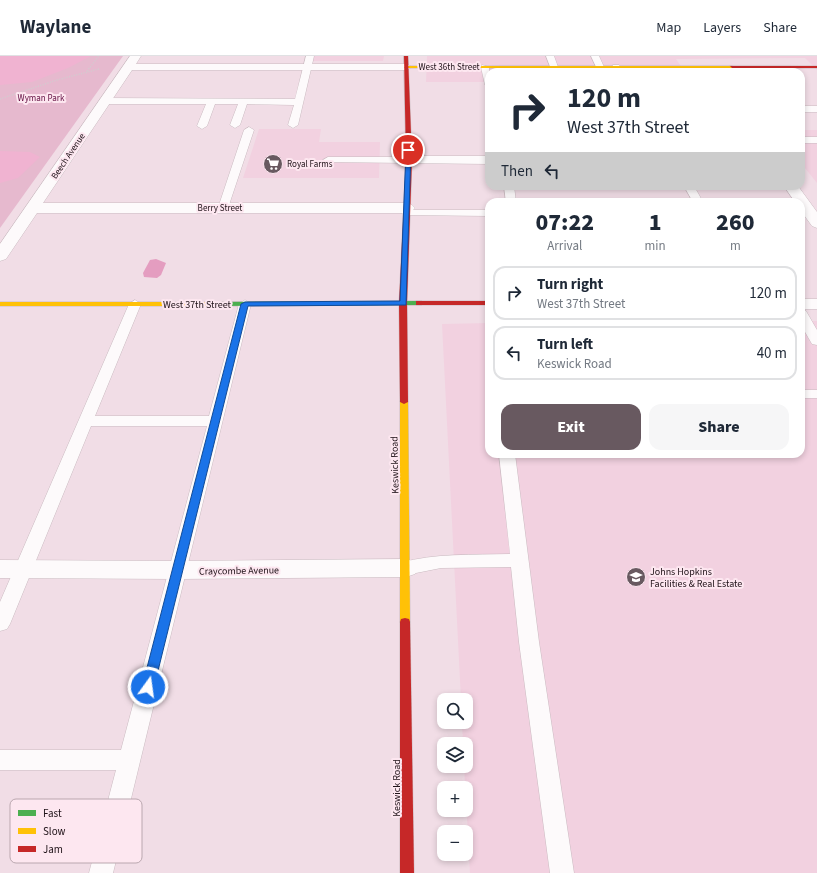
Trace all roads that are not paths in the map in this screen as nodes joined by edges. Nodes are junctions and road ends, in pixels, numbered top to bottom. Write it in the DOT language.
graph roads {
  1 [pos="550,56"];
  2 [pos="595,56"];
  3 [pos="701,56"];
  4 [pos="132,61"];
  5 [pos="309,61"];
  6 [pos="406,61"];
  7 [pos="486,67"];
  8 [pos="554,67"];
  9 [pos="600,67"];
  10 [pos="817,67"];
  11 [pos="608,68"];
  12 [pos="709,68"];
  13 [pos="764,68"];
  14 [pos="104,101"];
  15 [pos="212,101"];
  16 [pos="244,102"];
  17 [pos="299,102"];
  18 [pos="805,109"];
  19 [pos="817,109"];
  20 [pos="235,125"];
  21 [pos="293,125"];
  22 [pos="202,126"];
  23 [pos="249,130"];
  24 [pos="805,140"];
  25 [pos="817,140"];
  26 [pos="328,160"];
  27 [pos="409,160"];
  28 [pos="485,160"];
  29 [pos="805,205"];
  30 [pos="32,208"];
  31 [pos="223,208"];
  32 [pos="408,211"];
  33 [pos="485,213"];
  34 [pos="817,222"];
  35 [pos="0,256"];
  36 [pos="403,303"];
  37 [pos="0,304"];
  38 [pos="135,304"];
  39 [pos="245,304"];
  40 [pos="485,304"];
  41 [pos="805,304"];
  42 [pos="817,304"];
  43 [pos="805,321"];
  44 [pos="817,341"];
  45 [pos="805,394"];
  46 [pos="817,394"];
  47 [pos="86,421"];
  48 [pos="215,421"];
  49 [pos="507,458"];
  50 [pos="520,560"];
  51 [pos="406,568"];
  52 [pos="12,569"];
  53 [pos="178,570"];
  54 [pos="0,624"];
  55 [pos="0,760"];
  56 [pos="130,760"];
  57 [pos="120,799"];
  58 [pos="104,863"];
  59 [pos="101,873"];
  60 [pos="407,873"];
  61 [pos="562,873"];
  1 -- 8 [label="lane"];
  2 -- 9 [label="lane"];
  3 -- 12 [label="street"];
  4 -- 5 [label="street, West 36th Street"];
  4 -- 14 [label="street, Beech Avenue"];
  5 -- 6 [label="street, West 36th Street"];
  5 -- 17 [label="lane"];
  6 -- 7 [label="street, West 36th Street"];
  6 -- 27 [label="street, Keswick Road"];
  7 -- 8 [label="street, West 36th Street"];
  8 -- 9 [label="street, West 36th Street"];
  9 -- 11 [label="street, West 36th Street"];
  10 -- 13 [label="street, West 36th Street"];
  14 -- 15 [label="lane"];
  14 -- 30 [label="street, Beech Avenue"];
  15 -- 16 [label="lane"];
  15 -- 22 [label="lane"];
  16 -- 17 [label="lane"];
  16 -- 20 [label="lane"];
  17 -- 21 [label="lane"];
  18 -- 19 [label="lane"];
  23 -- 31 [label="lane"];
  24 -- 25 [label="lane"];
  26 -- 27 [label="lane"];
  27 -- 28 [label="street"];
  27 -- 32 [label="street, Keswick Road"];
  29 -- 34 [label="street"];
  30 -- 31 [label="street, Berry Street"];
  30 -- 35 [label="street, Beech Avenue"];
  31 -- 32 [label="street, Berry Street"];
  32 -- 33 [label="lane"];
  32 -- 36 [label="street, Keswick Road"];
  36 -- 39 [label="street, West 37th Street"];
  36 -- 40 [label="street, West 37th Street"];
  36 -- 51 [label="street, Keswick Road"];
  37 -- 38 [label="street, West 37th Street"];
  38 -- 39 [label="street, West 37th Street"];
  38 -- 47 [label="lane"];
  39 -- 48 [label="lane"];
  41 -- 42 [label="street"];
  43 -- 44 [label="lane"];
  45 -- 46 [label="lane"];
  47 -- 48 [label="lane"];
  47 -- 52 [label="lane"];
  48 -- 53 [label="lane"];
  49 -- 50 [label="lane"];
  50 -- 51 [label="lane"];
  50 -- 61 [label="lane"];
  51 -- 53 [label="street, Craycombe Avenue"];
  51 -- 60 [label="street, Keswick Road"];
  52 -- 53 [label="street, Craycombe Avenue"];
  52 -- 54 [label="lane"];
  53 -- 56 [label="lane"];
  55 -- 56 [label="lane"];
  56 -- 57 [label="lane"];
  58 -- 59 [label="lane"];
}
